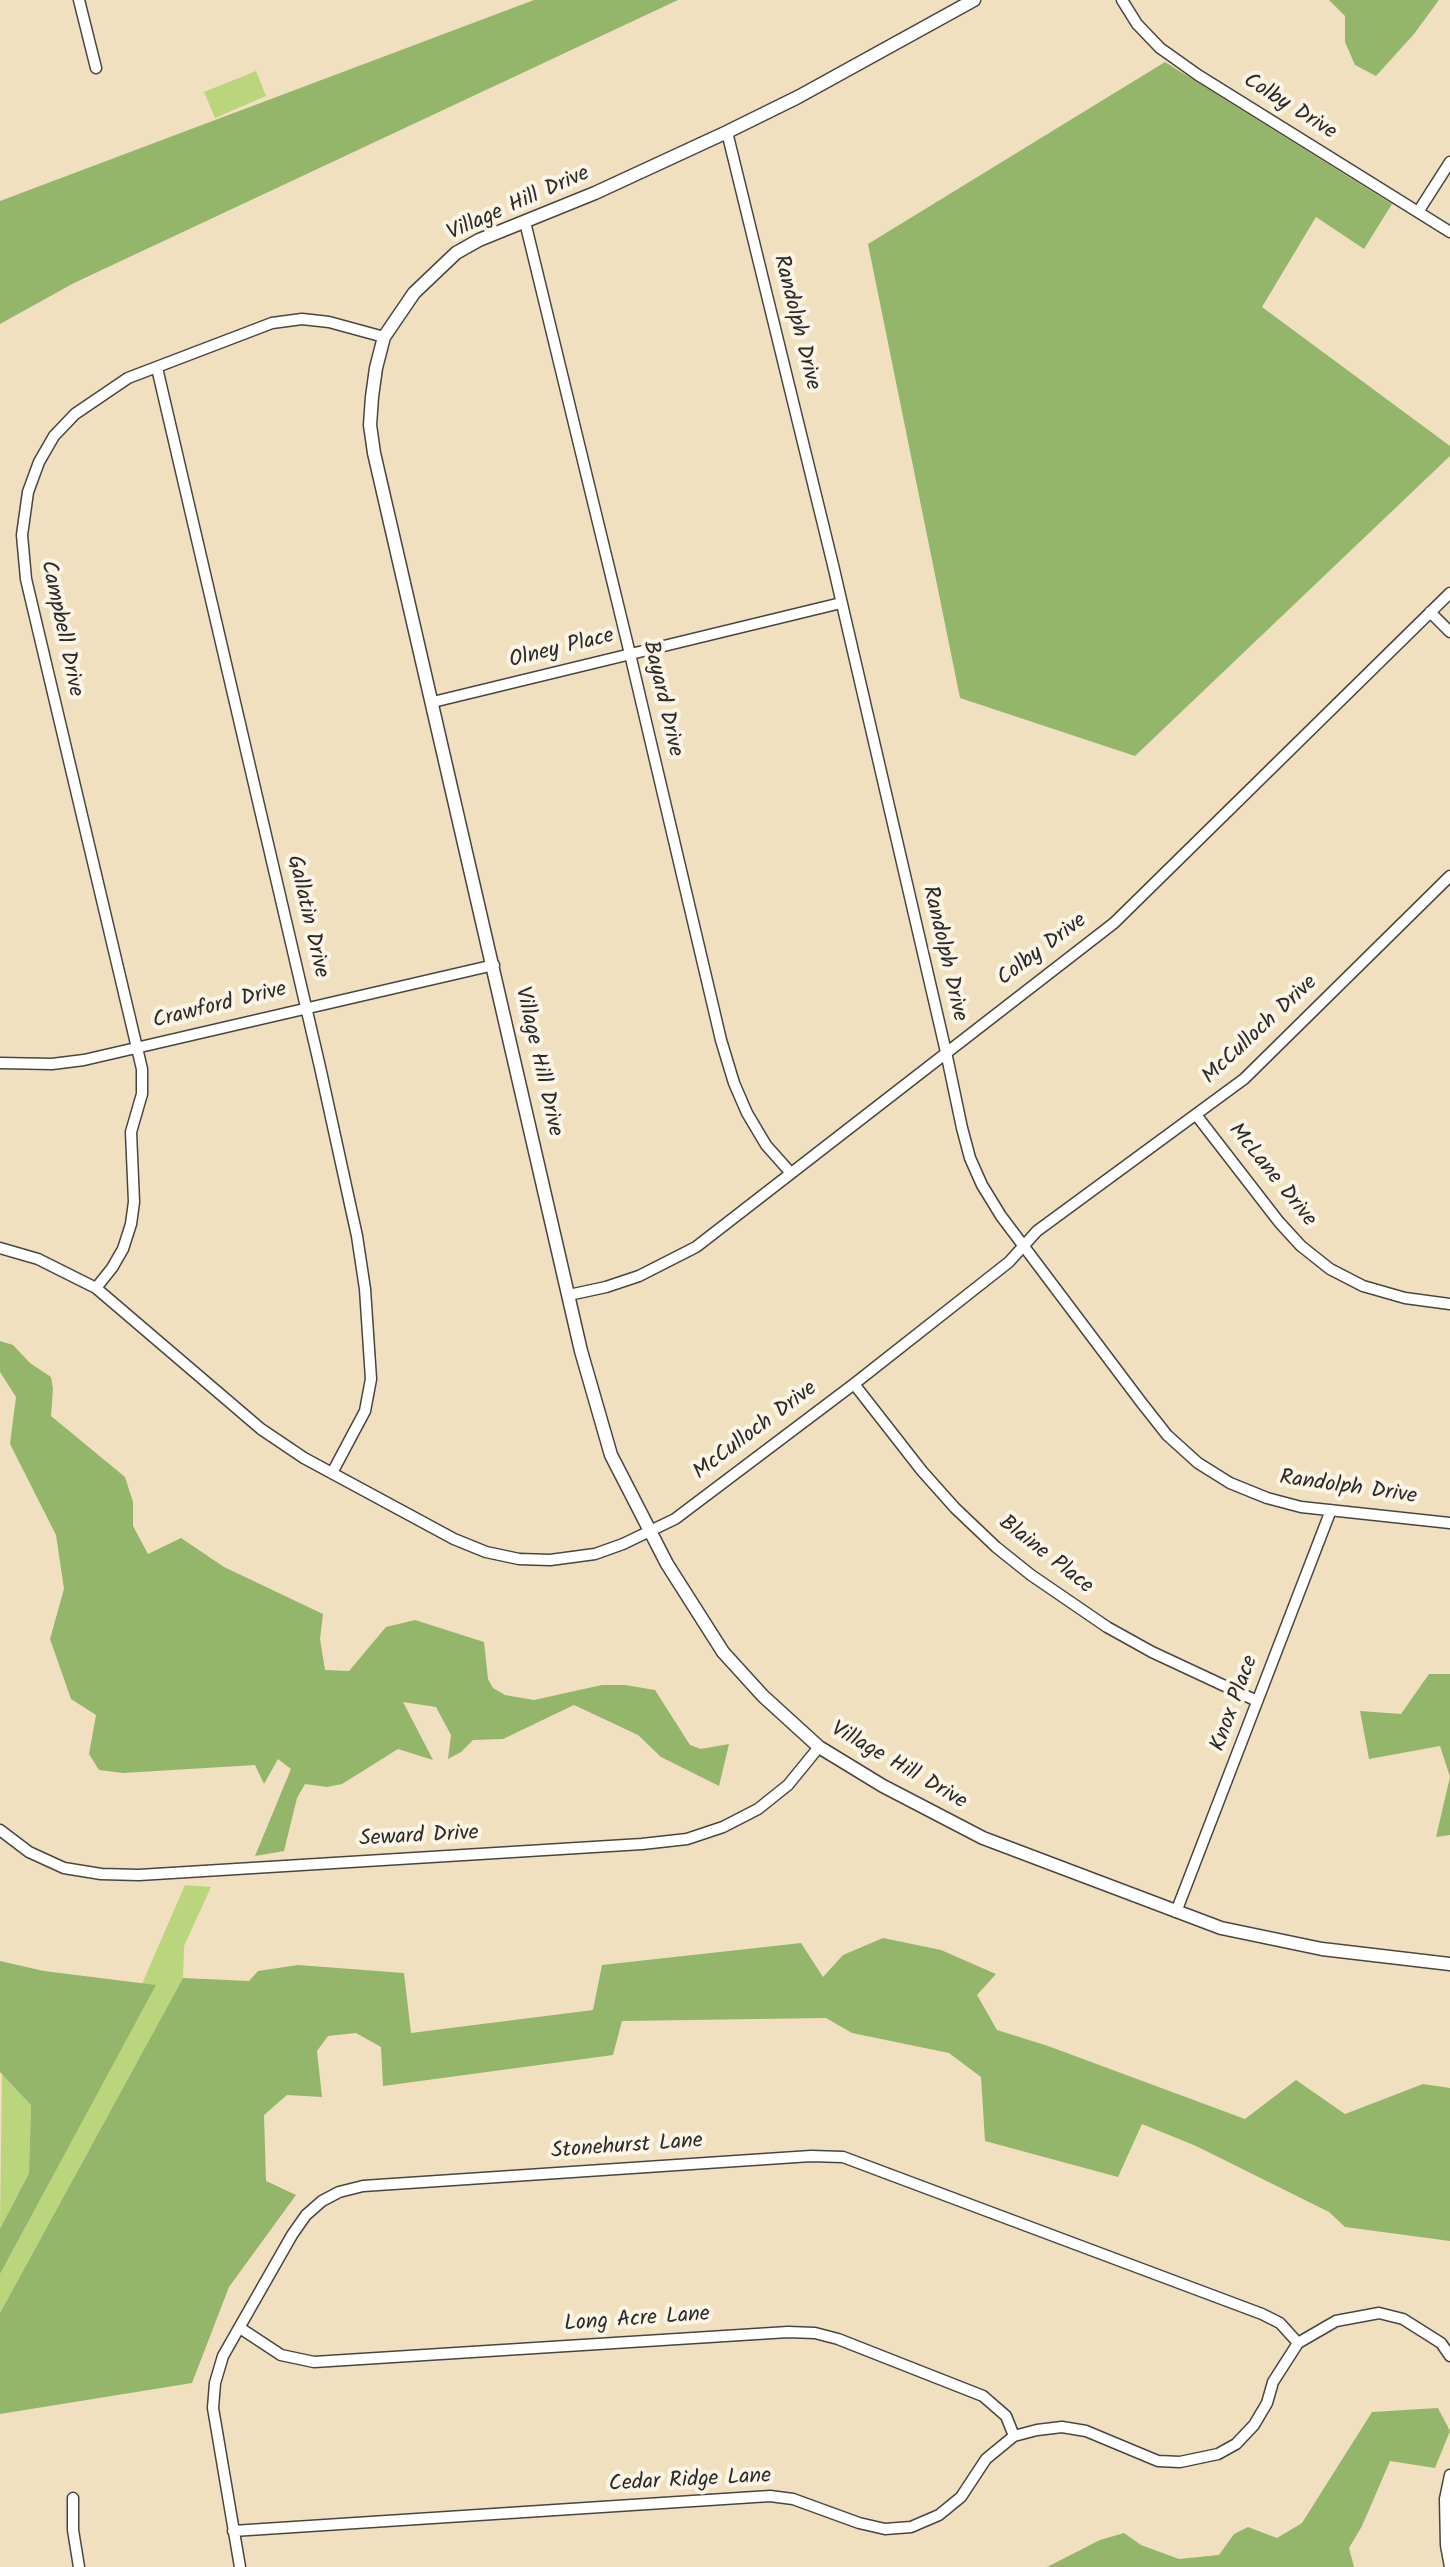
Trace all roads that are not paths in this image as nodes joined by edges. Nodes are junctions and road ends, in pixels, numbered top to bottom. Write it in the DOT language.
graph roads {
  1 [pos="79,0"];
  2 [pos="974,0"];
  3 [pos="1122,0"];
  4 [pos="96,68"];
  5 [pos="727,132"];
  6 [pos="1450,162"];
  7 [pos="1418,212"];
  8 [pos="525,222"];
  9 [pos="1450,232"];
  10 [pos="384,337"];
  11 [pos="157,368"];
  12 [pos="1450,593"];
  13 [pos="841,603"];
  14 [pos="1430,612"];
  15 [pos="1450,632"];
  16 [pos="630,654"];
  17 [pos="433,702"];
  18 [pos="1450,876"];
  19 [pos="494,965"];
  20 [pos="306,1007"];
  21 [pos="136,1049"];
  22 [pos="946,1052"];
  23 [pos="0,1063"];
  24 [pos="1197,1116"];
  25 [pos="790,1172"];
  26 [pos="1023,1246"];
  27 [pos="0,1248"];
  28 [pos="96,1288"];
  29 [pos="569,1295"];
  30 [pos="1450,1304"];
  31 [pos="854,1384"];
  32 [pos="332,1473"];
  33 [pos="1331,1510"];
  34 [pos="1450,1523"];
  35 [pos="648,1532"];
  36 [pos="1257,1701"];
  37 [pos="819,1747"];
  38 [pos="0,1830"];
  39 [pos="1176,1912"];
  40 [pos="1450,1964"];
  41 [pos="240,2328"];
  42 [pos="1298,2343"];
  43 [pos="1450,2356"];
  44 [pos="1014,2436"];
  45 [pos="1450,2475"];
  46 [pos="73,2498"];
  47 [pos="233,2531"];
  48 [pos="79,2567"];
  49 [pos="240,2567"];
  50 [pos="1450,2567"];
  1 -- 4 [label="street"];
  2 -- 5 [label="street, Village Hill Drive"];
  3 -- 7 [label="street, Colby Drive"];
  5 -- 8 [label="street, Village Hill Drive"];
  5 -- 13 [label="street, Randolph Drive"];
  6 -- 7 [label="street"];
  7 -- 9 [label="street, Colby Drive"];
  8 -- 10 [label="street, Village Hill Drive"];
  8 -- 16 [label="street, Bayard Drive"];
  10 -- 11 [label="street, Campbell Drive"];
  10 -- 17 [label="street, Village Hill Drive"];
  11 -- 20 [label="street, Gallatin Drive"];
  11 -- 21 [label="street, Campbell Drive"];
  12 -- 14 [label="street, Colby Drive"];
  13 -- 16 [label="street, Olney Place"];
  13 -- 22 [label="street, Randolph Drive"];
  14 -- 15 [label="street"];
  14 -- 22 [label="street, Colby Drive"];
  16 -- 17 [label="street, Olney Place"];
  16 -- 25 [label="street, Bayard Drive"];
  17 -- 19 [label="street, Village Hill Drive"];
  18 -- 24 [label="street, McCulloch Drive"];
  19 -- 20 [label="street, Crawford Drive"];
  19 -- 29 [label="street, Village Hill Drive"];
  20 -- 21 [label="street, Crawford Drive"];
  20 -- 32 [label="street, Gallatin Drive"];
  21 -- 23 [label="street, Crawford Drive"];
  21 -- 28 [label="street, Campbell Drive"];
  22 -- 25 [label="street, Colby Drive"];
  22 -- 26 [label="street, Randolph Drive"];
  24 -- 26 [label="street, McCulloch Drive"];
  24 -- 30 [label="street, McLane Drive"];
  25 -- 29 [label="street, Colby Drive"];
  26 -- 31 [label="street, McCulloch Drive"];
  26 -- 33 [label="street, Randolph Drive"];
  27 -- 28 [label="street, McCulloch Drive"];
  28 -- 32 [label="street, McCulloch Drive"];
  29 -- 35 [label="street, Village Hill Drive"];
  31 -- 35 [label="street, McCulloch Drive"];
  31 -- 36 [label="street, Blaine Place"];
  32 -- 35 [label="street, McCulloch Drive"];
  33 -- 34 [label="street, Randolph Drive"];
  33 -- 36 [label="street, Knox Place"];
  35 -- 37 [label="street, Village Hill Drive"];
  36 -- 39 [label="street, Knox Place"];
  37 -- 38 [label="street, Seward Drive"];
  37 -- 39 [label="street, Village Hill Drive"];
  39 -- 40 [label="street, Village Hill Drive"];
  41 -- 42 [label="street, Stonehurst Lane"];
  41 -- 44 [label="street, Long Acre Lane"];
  41 -- 47 [label="street, Stonehurst Lane"];
  42 -- 43 [label="street"];
  42 -- 44 [label="street"];
  44 -- 47 [label="street, Cedar Ridge Lane"];
  45 -- 50 [label="street"];
  46 -- 48 [label="street"];
  47 -- 49 [label="street, Stonehurst Lane"];
}
